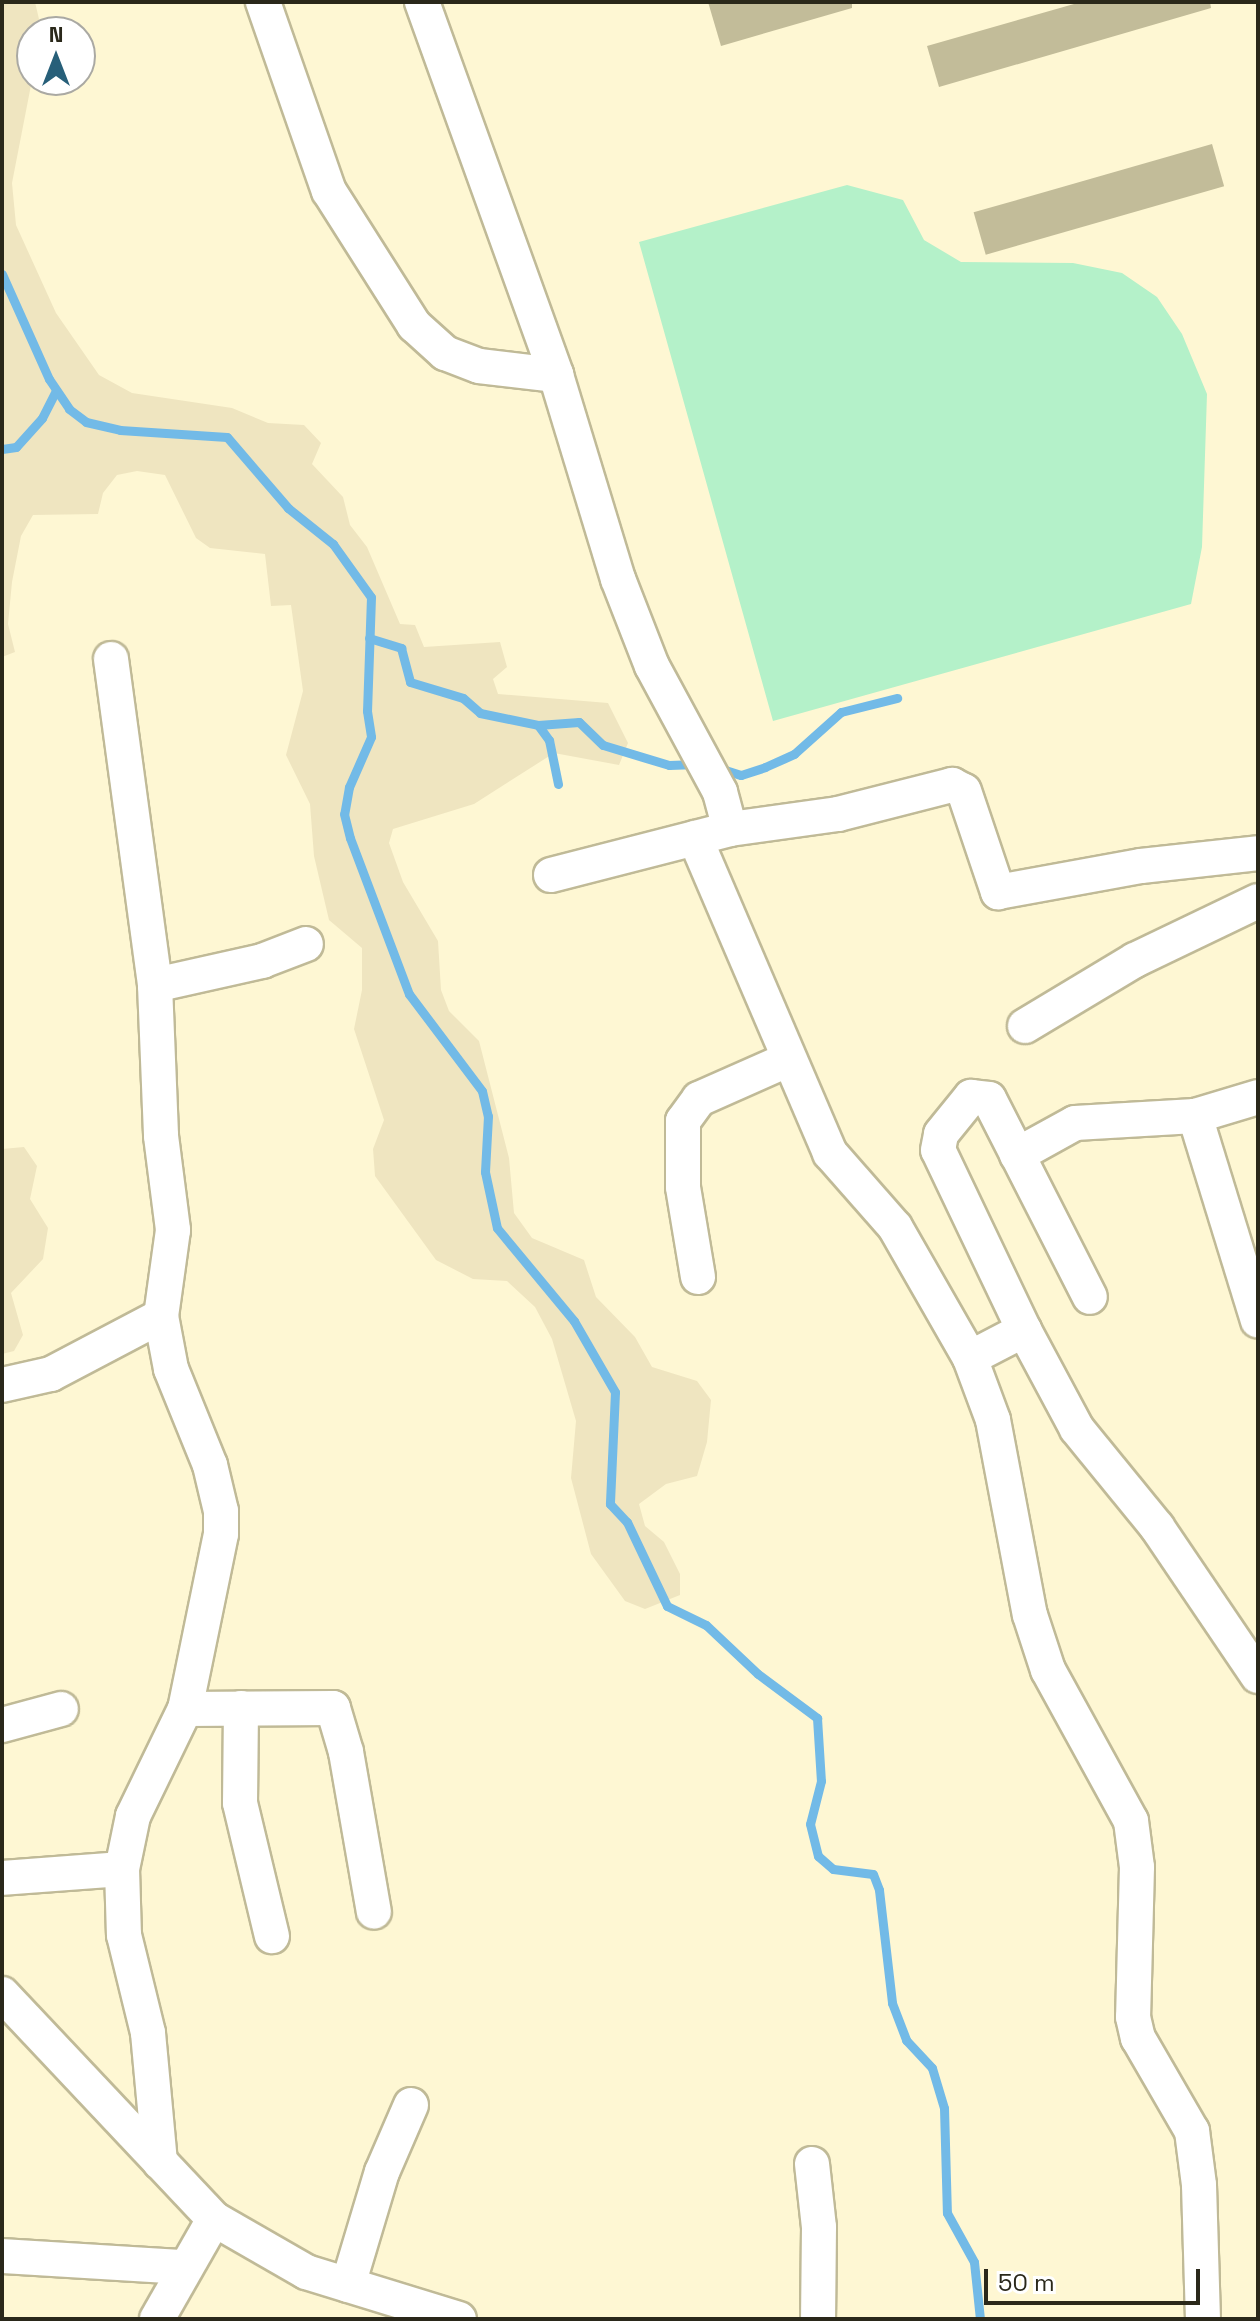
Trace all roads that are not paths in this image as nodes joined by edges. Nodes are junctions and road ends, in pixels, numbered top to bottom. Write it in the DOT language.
graph roads {
  1 [pos="263,2"];
  2 [pos="422,2"];
  3 [pos="556,375"];
  4 [pos="111,659"];
  5 [pos="730,829"];
  6 [pos="695,838"];
  7 [pos="1258,853"];
  8 [pos="551,875"];
  9 [pos="1258,901"];
  10 [pos="306,944"];
  11 [pos="155,985"];
  12 [pos="1025,1026"];
  13 [pos="787,1060"];
  14 [pos="1258,1097"];
  15 [pos="1195,1116"];
  16 [pos="1017,1155"];
  17 [pos="698,1277"];
  18 [pos="1090,1297"];
  19 [pos="161,1316"];
  20 [pos="1258,1321"];
  21 [pos="1024,1330"];
  22 [pos="970,1358"];
  23 [pos="2,1385"];
  24 [pos="1258,1676"];
  25 [pos="241,1708"];
  26 [pos="61,1709"];
  27 [pos="185,1709"];
  28 [pos="2,1725"];
  29 [pos="122,1869"];
  30 [pos="2,1878"];
  31 [pos="374,1912"];
  32 [pos="272,1936"];
  33 [pos="5,2005"];
  34 [pos="411,2105"];
  35 [pos="160,2162"];
  36 [pos="812,2164"];
  37 [pos="214,2219"];
  38 [pos="2,2256"];
  39 [pos="184,2267"];
  40 [pos="348,2285"];
  41 [pos="157,2319"];
  42 [pos="459,2319"];
  43 [pos="818,2319"];
  44 [pos="1203,2319"];
  1 -- 3 [label="street"];
  2 -- 3 [label="street"];
  3 -- 5 [label="street"];
  4 -- 11 [label="street"];
  5 -- 6 [label="street"];
  5 -- 7 [label="street"];
  6 -- 8 [label="street"];
  6 -- 13 [label="street"];
  9 -- 12 [label="street"];
  10 -- 11 [label="street"];
  11 -- 19 [label="street"];
  13 -- 17 [label="street"];
  13 -- 22 [label="street"];
  14 -- 15 [label="street"];
  15 -- 16 [label="street"];
  15 -- 20 [label="street"];
  16 -- 18 [label="street"];
  16 -- 21 [label="street"];
  19 -- 23 [label="street"];
  19 -- 27 [label="street"];
  21 -- 22 [label="street"];
  21 -- 24 [label="street"];
  22 -- 44 [label="street"];
  25 -- 27 [label="street"];
  25 -- 31 [label="street"];
  25 -- 32 [label="street"];
  26 -- 28 [label="street"];
  27 -- 29 [label="street"];
  29 -- 30 [label="street"];
  29 -- 35 [label="street"];
  33 -- 35 [label="street"];
  34 -- 40 [label="street"];
  35 -- 37 [label="street"];
  36 -- 43 [label="street"];
  37 -- 39 [label="street"];
  37 -- 40 [label="street"];
  38 -- 39 [label="street"];
  39 -- 41 [label="street"];
  40 -- 42 [label="street"];
}
